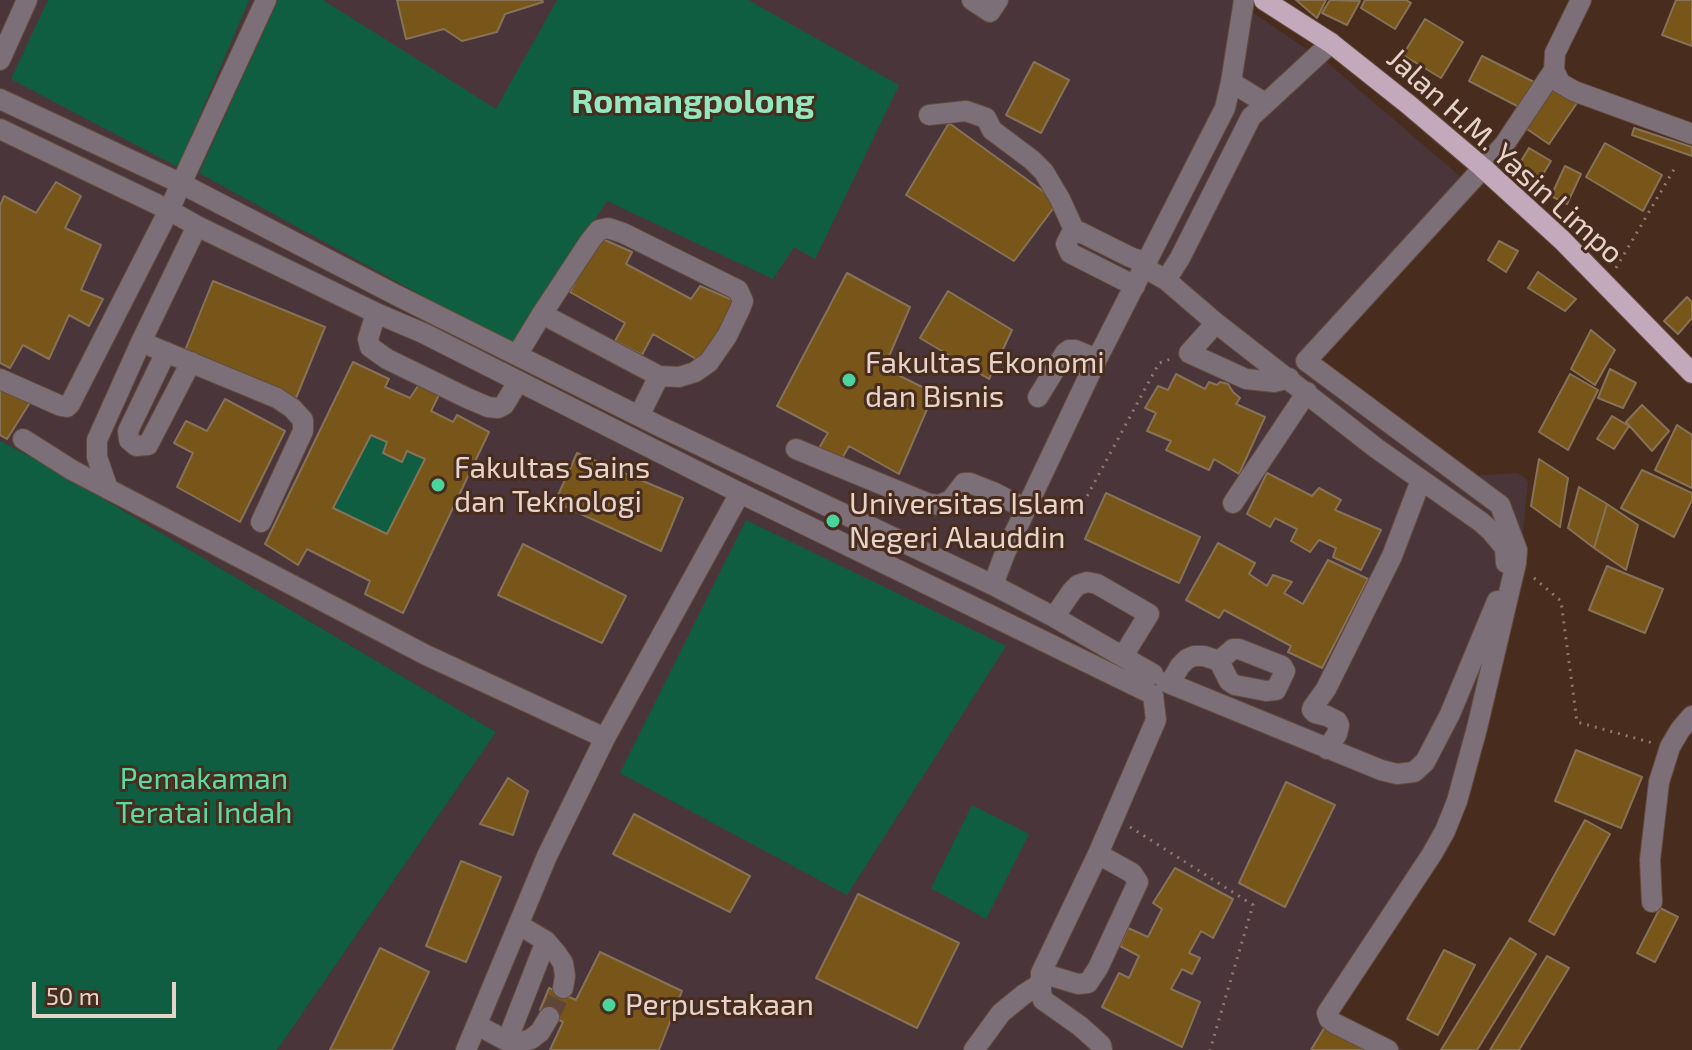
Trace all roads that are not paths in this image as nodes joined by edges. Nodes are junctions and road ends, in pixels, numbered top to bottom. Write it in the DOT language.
graph roads {
  1 [pos="27,0"];
  2 [pos="266,0"];
  3 [pos="972,0"];
  4 [pos="998,0"];
  5 [pos="1244,0"];
  6 [pos="1264,0"];
  7 [pos="1581,0"];
  8 [pos="1331,43"];
  9 [pos="0,60"];
  10 [pos="1554,70"];
  11 [pos="1231,82"];
  12 [pos="0,99"];
  13 [pos="1265,103"];
  14 [pos="929,115"];
  15 [pos="0,129"];
  16 [pos="1692,134"];
  17 [pos="1482,167"];
  18 [pos="182,184"];
  19 [pos="169,210"];
  20 [pos="197,226"];
  21 [pos="1135,270"];
  22 [pos="1166,280"];
  23 [pos="376,313"];
  24 [pos="542,314"];
  25 [pos="1216,323"];
  26 [pos="141,342"];
  27 [pos="166,352"];
  28 [pos="517,355"];
  29 [pos="1097,359"];
  30 [pos="191,362"];
  31 [pos="1692,373"];
  32 [pos="659,376"];
  33 [pos="1289,378"];
  34 [pos="0,379"];
  35 [pos="518,382"];
  36 [pos="1307,392"];
  37 [pos="1038,397"];
  38 [pos="639,416"];
  39 [pos="23,439"];
  40 [pos="796,449"];
  41 [pos="1421,480"];
  42 [pos="108,489"];
  43 [pos="740,493"];
  44 [pos="1233,503"];
  45 [pos="1026,509"];
  46 [pos="261,522"];
  47 [pos="993,585"];
  48 [pos="1054,617"];
  49 [pos="1123,656"];
  50 [pos="1219,661"];
  51 [pos="1158,685"];
  52 [pos="1692,716"];
  53 [pos="605,738"];
  54 [pos="1327,749"];
  55 [pos="1098,854"];
  56 [pos="1652,902"];
  57 [pos="519,925"];
  58 [pos="546,941"];
  59 [pos="1041,978"];
  60 [pos="563,988"];
  61 [pos="549,1017"];
  62 [pos="477,1025"];
  63 [pos="507,1041"];
  64 [pos="1107,1048"];
  65 [pos="466,1050"];
  66 [pos="974,1050"];
  67 [pos="1388,1050"];
  1 -- 9 [label="street"];
  2 -- 18 [label="street"];
  3 -- 4 [label="street"];
  5 -- 11 [label="street"];
  6 -- 8 [label="main road, Jalan H.M. Yasin Limpo"];
  7 -- 10 [label="street"];
  8 -- 13 [label="street"];
  8 -- 17 [label="main road, Jalan H.M. Yasin Limpo"];
  10 -- 16 [label="street"];
  10 -- 17 [label="street"];
  11 -- 13 [label="street"];
  11 -- 21 [label="street"];
  12 -- 18 [label="street"];
  13 -- 22 [label="street"];
  14 -- 21 [label="street"];
  15 -- 19 [label="street"];
  17 -- 31 [label="main road, Jalan H.M. Yasin Limpo"];
  17 -- 67 [label="street"];
  18 -- 19 [label="street"];
  18 -- 28 [label="street"];
  19 -- 20 [label="street"];
  19 -- 34 [label="street"];
  20 -- 23 [label="street"];
  20 -- 26 [label="street"];
  21 -- 22 [label="street"];
  21 -- 29 [label="street"];
  22 -- 25 [label="street"];
  23 -- 35 [label="street"];
  23 -- 35 [label="street"];
  24 -- 28 [label="street"];
  24 -- 32 [label="street"];
  24 -- 32 [label="street"];
  25 -- 33 [label="street"];
  25 -- 33 [label="street"];
  26 -- 27 [label="street"];
  26 -- 42 [label="street"];
  27 -- 30 [label="street"];
  27 -- 30 [label="street"];
  28 -- 38 [label="street"];
  29 -- 37 [label="street"];
  29 -- 45 [label="street"];
  30 -- 46 [label="street"];
  32 -- 38 [label="street"];
  33 -- 36 [label="street"];
  35 -- 43 [label="street"];
  36 -- 41 [label="street"];
  36 -- 44 [label="street"];
  38 -- 47 [label="street"];
  39 -- 42 [label="street"];
  40 -- 45 [label="street"];
  41 -- 54 [label="street"];
  41 -- 54 [label="street"];
  42 -- 53 [label="street"];
  43 -- 51 [label="street"];
  43 -- 53 [label="street"];
  45 -- 47 [label="street"];
  47 -- 48 [label="street"];
  48 -- 49 [label="street"];
  48 -- 49 [label="street"];
  49 -- 51 [label="street"];
  50 -- 51 [label="street"];
  51 -- 54 [label="street"];
  51 -- 55 [label="street"];
  52 -- 56 [label="street"];
  53 -- 57 [label="street"];
  55 -- 59 [label="street"];
  55 -- 59 [label="street"];
  57 -- 58 [label="street"];
  57 -- 62 [label="street"];
  58 -- 60 [label="street"];
  58 -- 63 [label="street"];
  59 -- 64 [label="street"];
  59 -- 66 [label="street"];
  61 -- 63 [label="street"];
  62 -- 63 [label="street"];
  62 -- 65 [label="street"];
}
